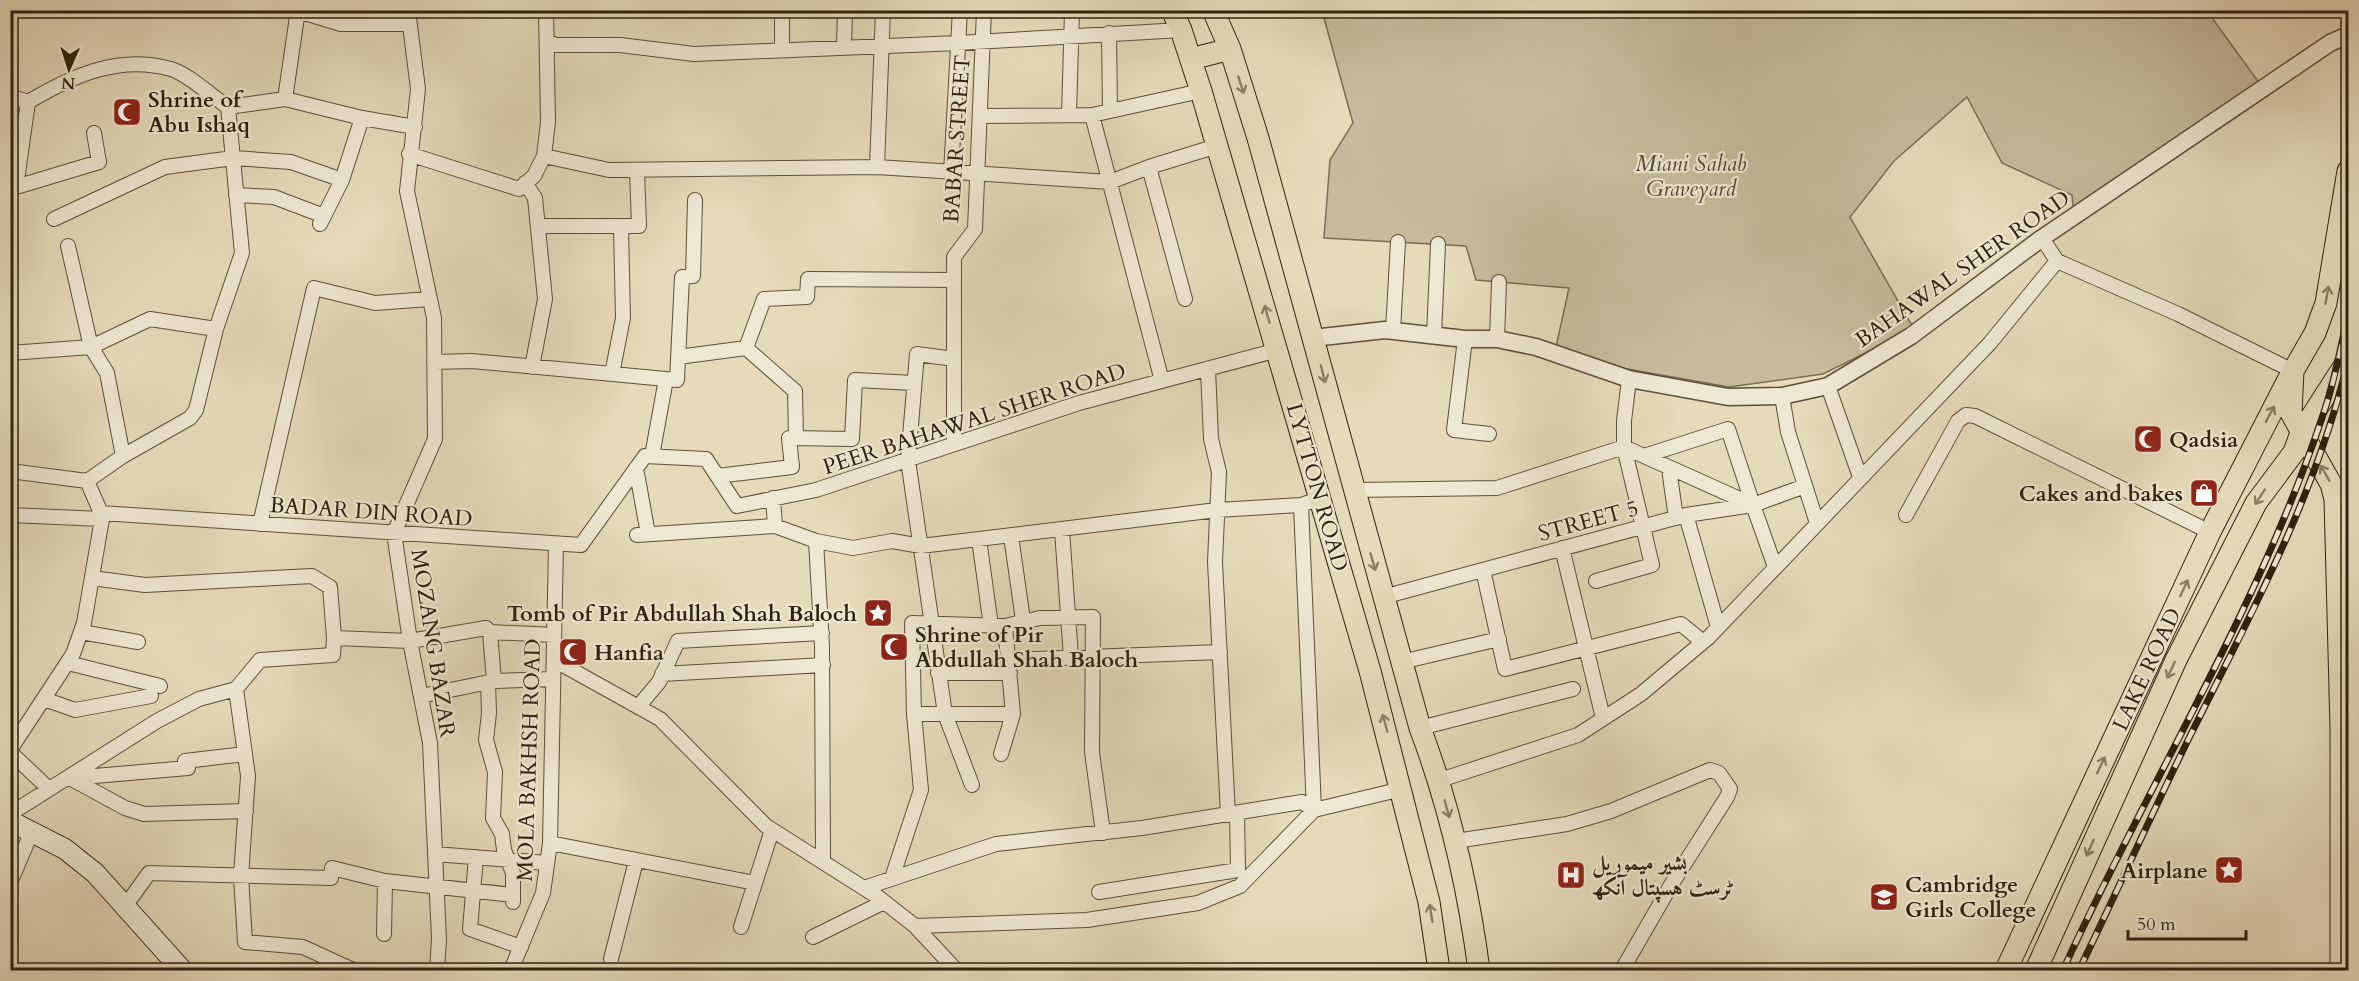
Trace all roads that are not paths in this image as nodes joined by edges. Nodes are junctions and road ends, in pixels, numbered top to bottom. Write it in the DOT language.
graph roads {
  1 [pos="546,10"];
  2 [pos="782,10"];
  3 [pos="845,10"];
  4 [pos="883,10"];
  5 [pos="960,10"];
  6 [pos="984,10"];
  7 [pos="1072,10"];
  8 [pos="1172,10"];
  9 [pos="1213,10"];
  10 [pos="298,11"];
  11 [pos="408,17"];
  12 [pos="1181,30"];
  13 [pos="1109,33"];
  14 [pos="2349,35"];
  15 [pos="1071,36"];
  16 [pos="548,41"];
  17 [pos="983,42"];
  18 [pos="958,44"];
  19 [pos="882,46"];
  20 [pos="844,47"];
  21 [pos="1230,49"];
  22 [pos="782,50"];
  23 [pos="1191,59"];
  24 [pos="1201,91"];
  25 [pos="10,96"];
  26 [pos="285,99"];
  27 [pos="28,102"];
  28 [pos="228,107"];
  29 [pos="1110,111"];
  30 [pos="1069,115"];
  31 [pos="1092,115"];
  32 [pos="980,116"];
  33 [pos="362,118"];
  34 [pos="415,127"];
  35 [pos="94,133"];
  36 [pos="1217,146"];
  37 [pos="409,154"];
  38 [pos="544,156"];
  39 [pos="233,158"];
  40 [pos="877,167"];
  41 [pos="1149,167"];
  42 [pos="637,170"];
  43 [pos="2349,171"];
  44 [pos="951,172"];
  45 [pos="978,174"];
  46 [pos="342,180"];
  47 [pos="1110,182"];
  48 [pos="525,183"];
  49 [pos="13,188"];
  50 [pos="236,195"];
  51 [pos="695,200"];
  52 [pos="54,219"];
  53 [pos="538,226"];
  54 [pos="621,228"];
  55 [pos="2042,238"];
  56 [pos="1398,242"];
  57 [pos="1438,244"];
  58 [pos="68,246"];
  59 [pos="2057,261"];
  60 [pos="954,280"];
  61 [pos="1499,282"];
  62 [pos="1185,298"];
  63 [pos="429,299"];
  64 [pos="216,329"];
  65 [pos="1393,330"];
  66 [pos="1434,335"];
  67 [pos="1313,338"];
  68 [pos="1465,339"];
  69 [pos="1497,339"];
  70 [pos="91,347"];
  71 [pos="746,348"];
  72 [pos="1278,350"];
  73 [pos="10,353"];
  74 [pos="678,357"];
  75 [pos="954,359"];
  76 [pos="2349,360"];
  77 [pos="434,362"];
  78 [pos="532,366"];
  79 [pos="1208,369"];
  80 [pos="2293,371"];
  81 [pos="612,374"];
  82 [pos="666,379"];
  83 [pos="1629,379"];
  84 [pos="1162,381"];
  85 [pos="915,383"];
  86 [pos="1828,386"];
  87 [pos="1782,396"];
  88 [pos="2301,433"];
  89 [pos="1490,434"];
  90 [pos="796,438"];
  91 [pos="954,444"];
  92 [pos="1624,447"];
  93 [pos="123,456"];
  94 [pos="652,456"];
  95 [pos="1644,456"];
  96 [pos="908,460"];
  97 [pos="636,468"];
  98 [pos="1669,469"];
  99 [pos="10,471"];
  100 [pos="717,476"];
  101 [pos="1860,477"];
  102 [pos="87,481"];
  103 [pos="1804,486"];
  104 [pos="1353,490"];
  105 [pos="773,498"];
  106 [pos="1311,501"];
  107 [pos="1753,505"];
  108 [pos="1217,510"];
  109 [pos="10,515"];
  110 [pos="1906,515"];
  111 [pos="1681,517"];
  112 [pos="1817,523"];
  113 [pos="260,524"];
  114 [pos="775,526"];
  115 [pos="1643,527"];
  116 [pos="1062,530"];
  117 [pos="2210,532"];
  118 [pos="394,533"];
  119 [pos="1011,536"];
  120 [pos="979,539"];
  121 [pos="816,541"];
  122 [pos="556,544"];
  123 [pos="921,546"];
  124 [pos="1562,548"];
  125 [pos="1775,567"];
  126 [pos="1483,570"];
  127 [pos="92,578"];
  128 [pos="1596,581"];
  129 [pos="1383,597"];
  130 [pos="1069,616"];
  131 [pos="1023,620"];
  132 [pos="932,624"];
  133 [pos="991,626"];
  134 [pos="1005,626"];
  135 [pos="1718,627"];
  136 [pos="81,632"];
  137 [pos="490,632"];
  138 [pos="822,633"];
  139 [pos="554,635"];
  140 [pos="334,638"];
  141 [pos="1498,639"];
  142 [pos="410,641"];
  143 [pos="138,642"];
  144 [pos="1703,642"];
  145 [pos="1587,648"];
  146 [pos="1220,652"];
  147 [pos="1094,657"];
  148 [pos="1071,658"];
  149 [pos="554,660"];
  150 [pos="1401,662"];
  151 [pos="68,663"];
  152 [pos="823,665"];
  153 [pos="1010,667"];
  154 [pos="938,673"];
  155 [pos="662,674"];
  156 [pos="553,680"];
  157 [pos="491,681"];
  158 [pos="237,689"];
  159 [pos="1573,689"];
  160 [pos="421,696"];
  161 [pos="44,699"];
  162 [pos="638,707"];
  163 [pos="914,714"];
  164 [pos="945,714"];
  165 [pos="1012,714"];
  166 [pos="1603,718"];
  167 [pos="1420,728"];
  168 [pos="10,751"];
  169 [pos="245,754"];
  170 [pos="1001,754"];
  171 [pos="69,778"];
  172 [pos="1440,780"];
  173 [pos="972,785"];
  174 [pos="48,788"];
  175 [pos="1402,789"];
  176 [pos="1314,810"];
  177 [pos="246,811"];
  178 [pos="10,814"];
  179 [pos="1233,814"];
  180 [pos="10,821"];
  181 [pos="772,830"];
  182 [pos="32,831"];
  183 [pos="1104,832"];
  184 [pos="1456,841"];
  185 [pos="550,843"];
  186 [pos="435,854"];
  187 [pos="476,857"];
  188 [pos="508,860"];
  189 [pos="823,860"];
  190 [pos="636,861"];
  191 [pos="547,863"];
  192 [pos="241,876"];
  193 [pos="892,878"];
  194 [pos="385,881"];
  195 [pos="10,883"];
  196 [pos="755,883"];
  197 [pos="436,885"];
  198 [pos="864,888"];
  199 [pos="474,890"];
  200 [pos="1099,892"];
  201 [pos="884,902"];
  202 [pos="126,905"];
  203 [pos="915,926"];
  204 [pos="741,927"];
  205 [pos="384,934"];
  206 [pos="813,937"];
  207 [pos="521,947"];
  208 [pos="611,959"];
  209 [pos="182,970"];
  210 [pos="353,970"];
  211 [pos="438,970"];
  212 [pos="511,970"];
  213 [pos="956,970"];
  214 [pos="1439,970"];
  215 [pos="1479,970"];
  216 [pos="1622,970"];
  217 [pos="2006,970"];
  218 [pos="2036,970"];
  219 [pos="2341,970"];
  1 -- 16 [label="street"];
  2 -- 22 [label="street"];
  3 -- 20 [label="street"];
  4 -- 19 [label="street"];
  5 -- 18 [label="street"];
  6 -- 17 [label="street, BABAR STREET"];
  7 -- 15 [label="street"];
  8 -- 12 [label="main road, LYTTON ROAD"];
  9 -- 21 [label="main road, LYTTON ROAD"];
  10 -- 11 [label="street"];
  10 -- 26 [label="street"];
  11 -- 34 [label="street, MOZANG BAZAR"];
  12 -- 13 [label="street"];
  12 -- 23 [label="main road, LYTTON ROAD"];
  13 -- 15 [label="street"];
  13 -- 29 [label="street"];
  14 -- 55 [label="street, BAHAWAL SHER ROAD"];
  15 -- 17 [label="street"];
  15 -- 30 [label="street"];
  16 -- 22 [label="street"];
  16 -- 38 [label="street"];
  17 -- 18 [label="street"];
  17 -- 32 [label="street, BABAR STREET"];
  18 -- 19 [label="street"];
  18 -- 44 [label="street"];
  19 -- 20 [label="street"];
  19 -- 40 [label="street"];
  20 -- 22 [label="street"];
  21 -- 23 [label="main road"];
  21 -- 67 [label="main road, LYTTON ROAD, one-way"];
  23 -- 24 [label="main road, LYTTON ROAD"];
  24 -- 29 [label="street"];
  24 -- 36 [label="main road, LYTTON ROAD"];
  25 -- 27 [label="street"];
  26 -- 28 [label="street"];
  26 -- 33 [label="street"];
  27 -- 28 [label="street"];
  27 -- 49 [label="street"];
  28 -- 39 [label="street"];
  29 -- 31 [label="street"];
  30 -- 31 [label="street"];
  30 -- 32 [label="street"];
  31 -- 47 [label="street"];
  32 -- 45 [label="street, BABAR STREET"];
  33 -- 34 [label="street"];
  33 -- 46 [label="street"];
  34 -- 37 [label="street, MOZANG BAZAR"];
  35 -- 49 [label="street"];
  36 -- 41 [label="street"];
  72 -- 36 [label="main road, LYTTON ROAD, one-way"];
  37 -- 48 [label="street"];
  37 -- 63 [label="street, MOZANG BAZAR"];
  38 -- 42 [label="street"];
  38 -- 48 [label="street"];
  39 -- 46 [label="street"];
  39 -- 50 [label="street"];
  39 -- 52 [label="street"];
  40 -- 42 [label="street"];
  40 -- 44 [label="street"];
  41 -- 47 [label="street"];
  41 -- 62 [label="street"];
  42 -- 54 [label="street"];
  80 -- 43 [label="main road, LAKE ROAD, one-way"];
  44 -- 45 [label="street"];
  45 -- 47 [label="street"];
  45 -- 60 [label="street, BABAR STREET"];
  46 -- 50 [label="street"];
  47 -- 84 [label="street"];
  48 -- 53 [label="street"];
  50 -- 64 [label="street"];
  51 -- 74 [label="street"];
  53 -- 54 [label="street"];
  53 -- 78 [label="street"];
  54 -- 81 [label="street"];
  55 -- 59 [label="street"];
  55 -- 86 [label="street, BAHAWAL SHER ROAD"];
  56 -- 65 [label="street"];
  57 -- 66 [label="street"];
  58 -- 70 [label="street"];
  59 -- 80 [label="street"];
  59 -- 101 [label="street"];
  60 -- 71 [label="street"];
  60 -- 75 [label="street, BABAR STREET"];
  61 -- 69 [label="street"];
  63 -- 77 [label="street, MOZANG BAZAR"];
  63 -- 113 [label="street"];
  64 -- 70 [label="street"];
  64 -- 93 [label="street"];
  65 -- 66 [label="street, BAHAWAL SHER ROAD"];
  65 -- 67 [label="street, BAHAWAL SHER ROAD"];
  66 -- 68 [label="street, BAHAWAL SHER ROAD"];
  67 -- 104 [label="main road, LYTTON ROAD, one-way"];
  68 -- 69 [label="street, BAHAWAL SHER ROAD"];
  68 -- 89 [label="street"];
  69 -- 83 [label="street, BAHAWAL SHER ROAD"];
  70 -- 73 [label="street"];
  70 -- 93 [label="street"];
  71 -- 74 [label="street"];
  71 -- 90 [label="street"];
  72 -- 79 [label="street, PEER BAHAWAL SHER ROAD"];
  72 -- 106 [label="main road, LYTTON ROAD"];
  74 -- 82 [label="street"];
  75 -- 85 [label="street"];
  75 -- 91 [label="street, BABAR STREET"];
  76 -- 88 [label="main road"];
  77 -- 78 [label="street"];
  77 -- 118 [label="street, MOZANG BAZAR"];
  78 -- 81 [label="street"];
  79 -- 84 [label="street, PEER BAHAWAL SHER ROAD"];
  79 -- 108 [label="street"];
  80 -- 88 [label="main road"];
  117 -- 80 [label="main road, LAKE ROAD, one-way"];
  81 -- 82 [label="street"];
  82 -- 94 [label="street"];
  83 -- 87 [label="street, BAHAWAL SHER ROAD"];
  83 -- 92 [label="street"];
  84 -- 91 [label="street, PEER BAHAWAL SHER ROAD"];
  85 -- 90 [label="street"];
  85 -- 96 [label="street"];
  86 -- 87 [label="street, BAHAWAL SHER ROAD"];
  86 -- 101 [label="street"];
  87 -- 103 [label="street"];
  88 -- 218 [label="main road, one-way"];
  219 -- 88 [label="main road, one-way"];
  90 -- 100 [label="street"];
  91 -- 96 [label="street, PEER BAHAWAL SHER ROAD"];
  92 -- 95 [label="street"];
  92 -- 104 [label="street"];
  92 -- 115 [label="street"];
  93 -- 102 [label="street"];
  94 -- 97 [label="street, BADAR DIN ROAD"];
  94 -- 100 [label="street, PEER BAHAWAL SHER ROAD"];
  95 -- 98 [label="street"];
  95 -- 107 [label="street"];
  96 -- 105 [label="street, PEER BAHAWAL SHER ROAD"];
  96 -- 123 [label="street"];
  97 -- 114 [label="street"];
  97 -- 122 [label="street, BADAR DIN ROAD"];
  98 -- 107 [label="street"];
  98 -- 111 [label="street"];
  99 -- 102 [label="street"];
  100 -- 105 [label="street, PEER BAHAWAL SHER ROAD"];
  101 -- 112 [label="street"];
  102 -- 113 [label="street, BADAR DIN ROAD"];
  103 -- 107 [label="street, STREET 5"];
  103 -- 112 [label="street"];
  104 -- 129 [label="main road, LYTTON ROAD, one-way"];
  105 -- 114 [label="street"];
  106 -- 108 [label="street"];
  175 -- 106 [label="main road, LYTTON ROAD, one-way"];
  106 -- 176 [label="street"];
  107 -- 111 [label="street, STREET 5"];
  107 -- 125 [label="street"];
  108 -- 116 [label="street"];
  108 -- 146 [label="street"];
  109 -- 127 [label="street"];
  110 -- 117 [label="street"];
  111 -- 115 [label="street, STREET 5"];
  111 -- 135 [label="street"];
  112 -- 125 [label="street"];
  113 -- 118 [label="street, BADAR DIN ROAD"];
  114 -- 121 [label="street"];
  115 -- 124 [label="street, STREET 5"];
  115 -- 128 [label="street"];
  116 -- 119 [label="street"];
  116 -- 130 [label="street"];
  217 -- 117 [label="main road, LAKE ROAD, one-way"];
  118 -- 122 [label="street, BADAR DIN ROAD"];
  118 -- 142 [label="street, MOZANG BAZAR"];
  119 -- 120 [label="street"];
  119 -- 131 [label="street"];
  120 -- 123 [label="street"];
  120 -- 133 [label="street"];
  121 -- 123 [label="street"];
  121 -- 138 [label="street"];
  122 -- 139 [label="street, MOLA BAKHSH ROAD"];
  123 -- 132 [label="street"];
  124 -- 126 [label="street, STREET 5"];
  124 -- 145 [label="street"];
  125 -- 135 [label="street"];
  126 -- 129 [label="street, STREET 5"];
  126 -- 141 [label="street"];
  127 -- 136 [label="street"];
  127 -- 140 [label="street"];
  129 -- 150 [label="main road, LYTTON ROAD"];
  130 -- 131 [label="street"];
  130 -- 147 [label="street"];
  130 -- 148 [label="street"];
  131 -- 134 [label="street"];
  132 -- 133 [label="street"];
  132 -- 154 [label="street"];
  132 -- 163 [label="street"];
  133 -- 134 [label="street"];
  134 -- 153 [label="street"];
  135 -- 144 [label="street"];
  136 -- 143 [label="street"];
  136 -- 151 [label="street"];
  137 -- 139 [label="street"];
  137 -- 142 [label="street"];
  137 -- 157 [label="street"];
  138 -- 152 [label="street"];
  138 -- 155 [label="street"];
  139 -- 149 [label="street, MOLA BAKHSH ROAD"];
  140 -- 142 [label="street"];
  140 -- 158 [label="street"];
  141 -- 145 [label="street"];
  141 -- 150 [label="street"];
  142 -- 160 [label="street, MOZANG BAZAR"];
  144 -- 145 [label="street"];
  144 -- 166 [label="street"];
  145 -- 166 [label="street"];
  146 -- 147 [label="street"];
  146 -- 179 [label="street"];
  147 -- 148 [label="street"];
  147 -- 183 [label="street"];
  148 -- 153 [label="street"];
  149 -- 156 [label="street, MOLA BAKHSH ROAD"];
  149 -- 162 [label="street"];
  150 -- 167 [label="main road, LYTTON ROAD"];
  151 -- 161 [label="street"];
  151 -- 161 [label="street"];
  152 -- 155 [label="street"];
  152 -- 189 [label="street"];
  153 -- 154 [label="street"];
  153 -- 165 [label="street"];
  154 -- 164 [label="street"];
  155 -- 162 [label="street"];
  156 -- 157 [label="street"];
  156 -- 185 [label="street, MOLA BAKHSH ROAD"];
  157 -- 160 [label="street"];
  157 -- 188 [label="street"];
  158 -- 169 [label="street"];
  158 -- 171 [label="street"];
  159 -- 167 [label="street"];
  160 -- 186 [label="street, MOZANG BAZAR"];
  161 -- 168 [label="street"];
  162 -- 181 [label="street"];
  163 -- 164 [label="street"];
  163 -- 193 [label="street"];
  164 -- 165 [label="street"];
  164 -- 173 [label="street"];
  165 -- 170 [label="street"];
  166 -- 172 [label="street"];
  167 -- 172 [label="main road, LYTTON ROAD"];
  168 -- 174 [label="street"];
  169 -- 171 [label="street"];
  169 -- 177 [label="street"];
  171 -- 174 [label="street"];
  171 -- 177 [label="street"];
  172 -- 184 [label="main road, LYTTON ROAD, one-way"];
  174 -- 178 [label="street"];
  175 -- 176 [label="street"];
  214 -- 175 [label="main road, LYTTON ROAD, one-way"];
  176 -- 179 [label="street"];
  176 -- 203 [label="street"];
  177 -- 192 [label="street"];
  179 -- 183 [label="street"];
  179 -- 200 [label="street"];
  180 -- 182 [label="main road"];
  181 -- 189 [label="street"];
  181 -- 196 [label="street"];
  182 -- 195 [label="street"];
  182 -- 202 [label="main road"];
  183 -- 193 [label="street"];
  184 -- 215 [label="main road, LYTTON ROAD"];
  184 -- 216 [label="street"];
  185 -- 190 [label="street"];
  185 -- 191 [label="street, MOLA BAKHSH ROAD"];
  186 -- 187 [label="street"];
  186 -- 197 [label="street, MOZANG BAZAR"];
  187 -- 188 [label="street"];
  187 -- 199 [label="street"];
  188 -- 191 [label="street"];
  188 -- 199 [label="street"];
  189 -- 198 [label="street"];
  190 -- 196 [label="street"];
  190 -- 208 [label="street"];
  191 -- 207 [label="street, MOLA BAKHSH ROAD"];
  192 -- 194 [label="street"];
  192 -- 202 [label="street"];
  192 -- 210 [label="street"];
  193 -- 198 [label="street"];
  194 -- 197 [label="street"];
  194 -- 205 [label="street"];
  196 -- 204 [label="street"];
  197 -- 199 [label="street"];
  197 -- 211 [label="street, MOZANG BAZAR"];
  198 -- 201 [label="street"];
  199 -- 207 [label="street"];
  201 -- 203 [label="street"];
  201 -- 206 [label="street"];
  202 -- 209 [label="main road"];
  203 -- 213 [label="street"];
  207 -- 212 [label="street, MOLA BAKHSH ROAD"];
}
